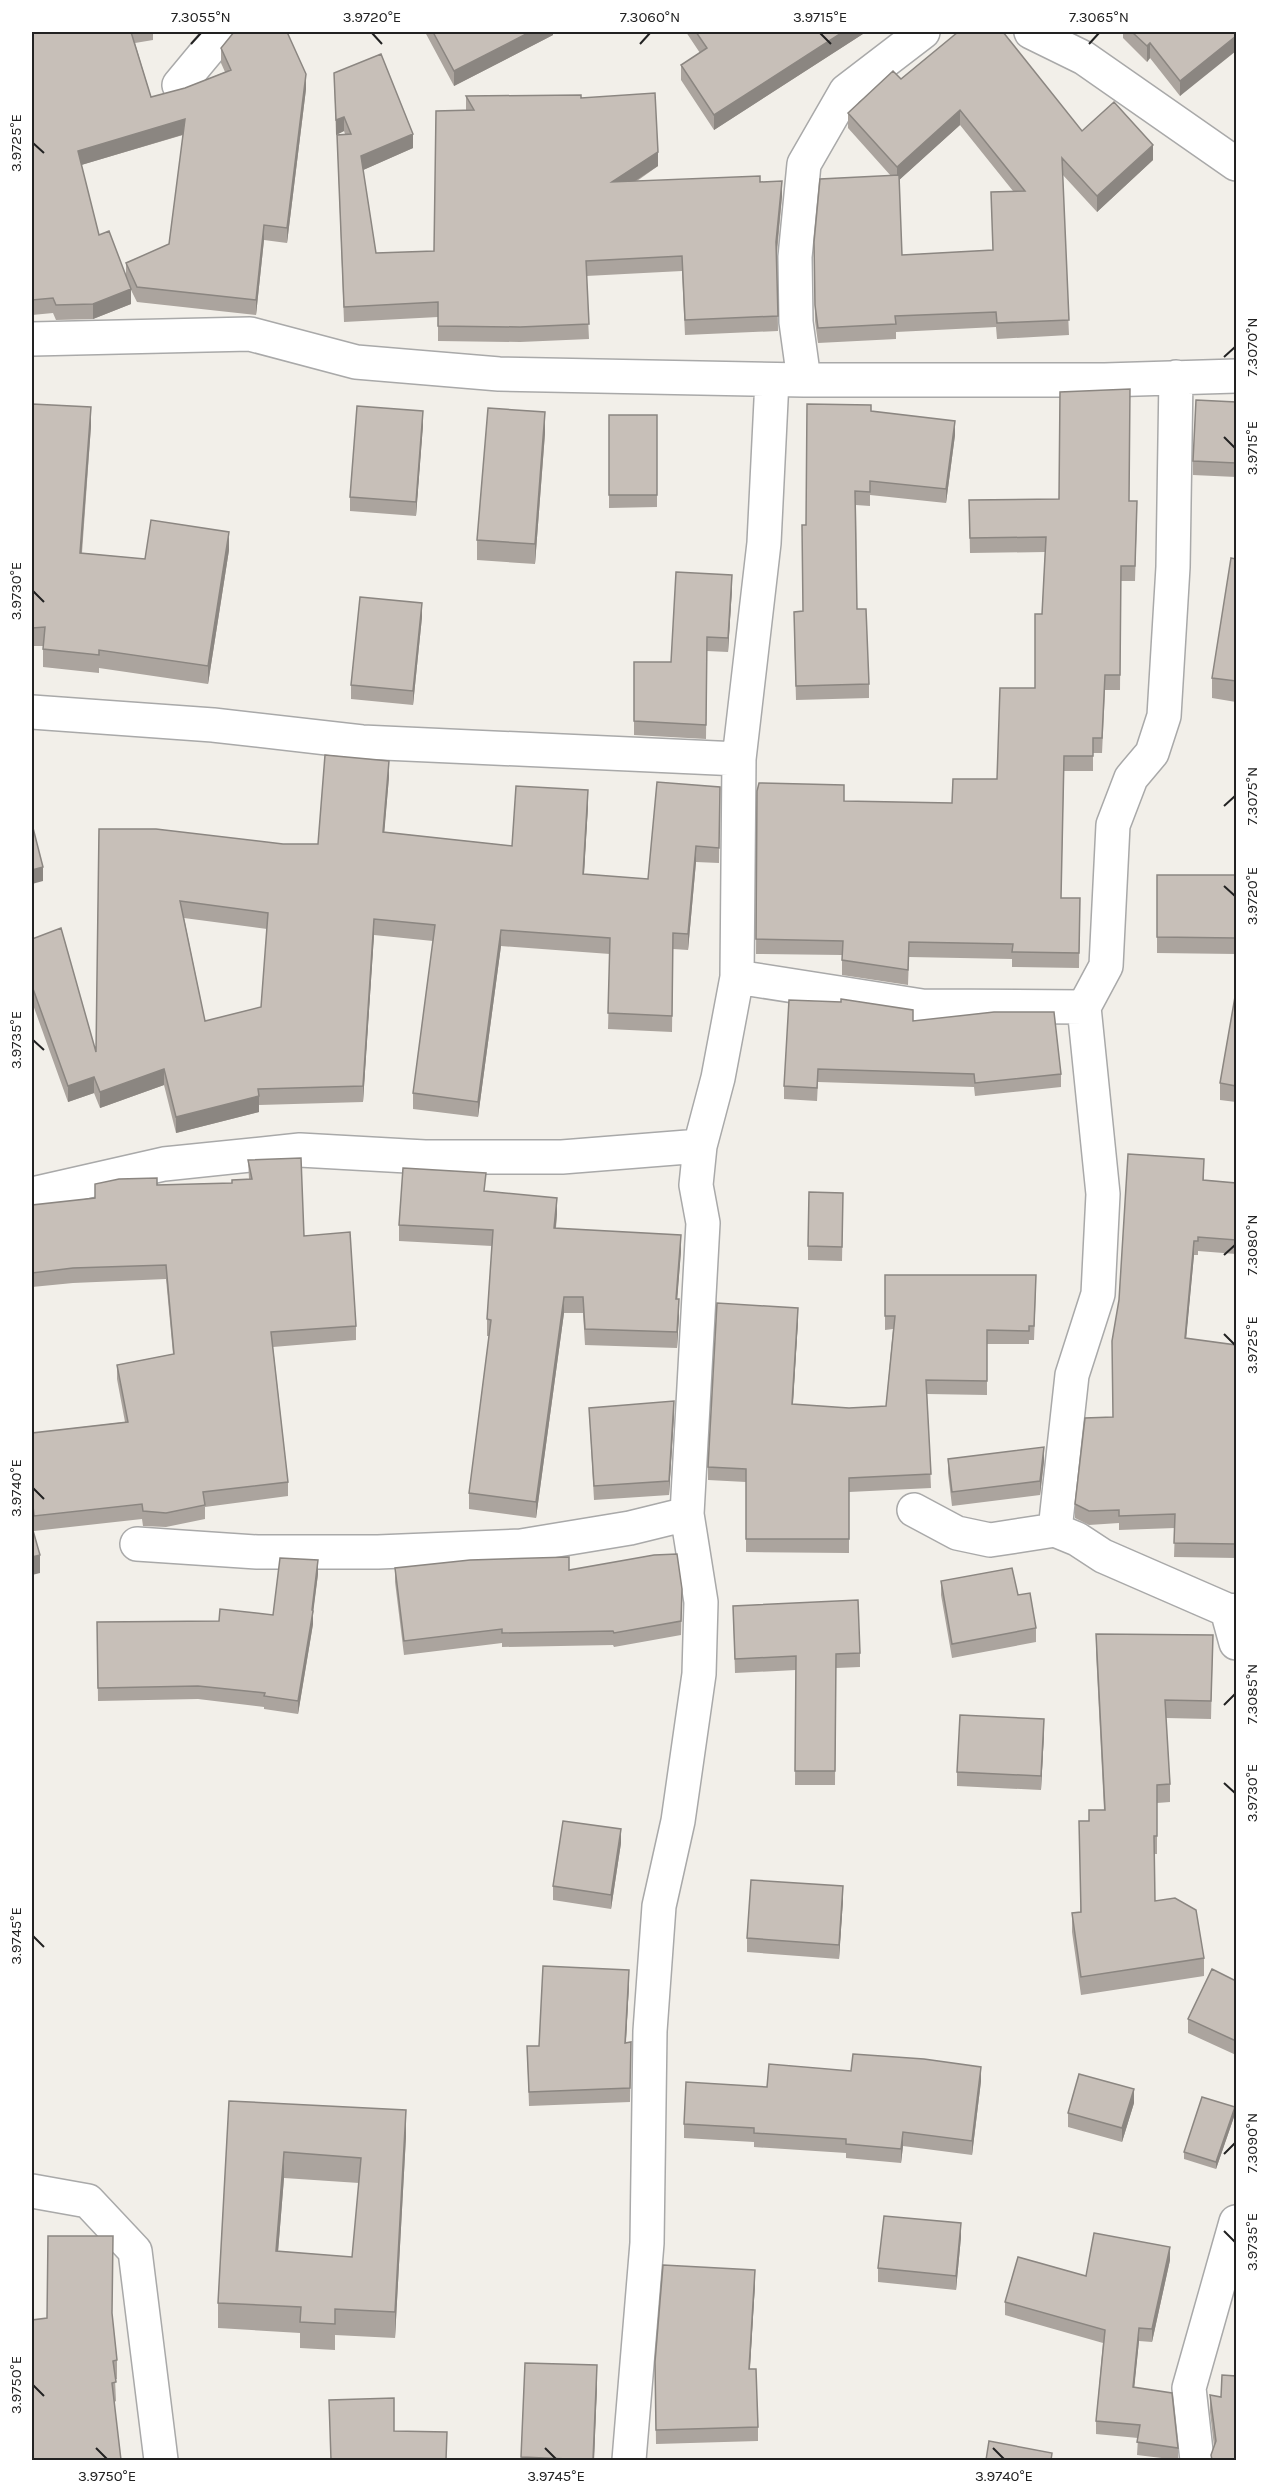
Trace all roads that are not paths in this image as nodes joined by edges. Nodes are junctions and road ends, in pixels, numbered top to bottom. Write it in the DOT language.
graph roads {
  1 [pos="223,32"];
  2 [pos="923,32"];
  3 [pos="1031,32"];
  4 [pos="179,85"];
  5 [pos="1236,164"];
  6 [pos="32,339"];
  7 [pos="1236,376"];
  8 [pos="1176,377"];
  9 [pos="772,380"];
  10 [pos="804,380"];
  11 [pos="32,712"];
  12 [pos="739,759"];
  13 [pos="737,977"];
  14 [pos="1084,1008"];
  15 [pos="700,1146"];
  16 [pos="32,1194"];
  17 [pos="914,1510"];
  18 [pos="687,1514"];
  19 [pos="1055,1530"];
  20 [pos="137,1544"];
  21 [pos="1232,1610"];
  22 [pos="1236,1644"];
  23 [pos="32,2191"];
  24 [pos="1236,2222"];
  25 [pos="161,2460"];
  26 [pos="629,2460"];
  27 [pos="1197,2460"];
  1 -- 4 [label="street"];
  2 -- 10 [label="street"];
  3 -- 5 [label="street"];
  6 -- 9 [label="street"];
  7 -- 8 [label="street"];
  8 -- 10 [label="street"];
  8 -- 14 [label="street"];
  9 -- 10 [label="street"];
  9 -- 12 [label="street"];
  11 -- 12 [label="street"];
  12 -- 13 [label="street"];
  13 -- 14 [label="street"];
  13 -- 15 [label="street"];
  14 -- 19 [label="street"];
  15 -- 16 [label="street"];
  15 -- 18 [label="street"];
  17 -- 19 [label="street"];
  18 -- 20 [label="street"];
  18 -- 26 [label="street"];
  19 -- 21 [label="street"];
  21 -- 22 [label="street"];
  23 -- 25 [label="street"];
  24 -- 27 [label="street"];
}
